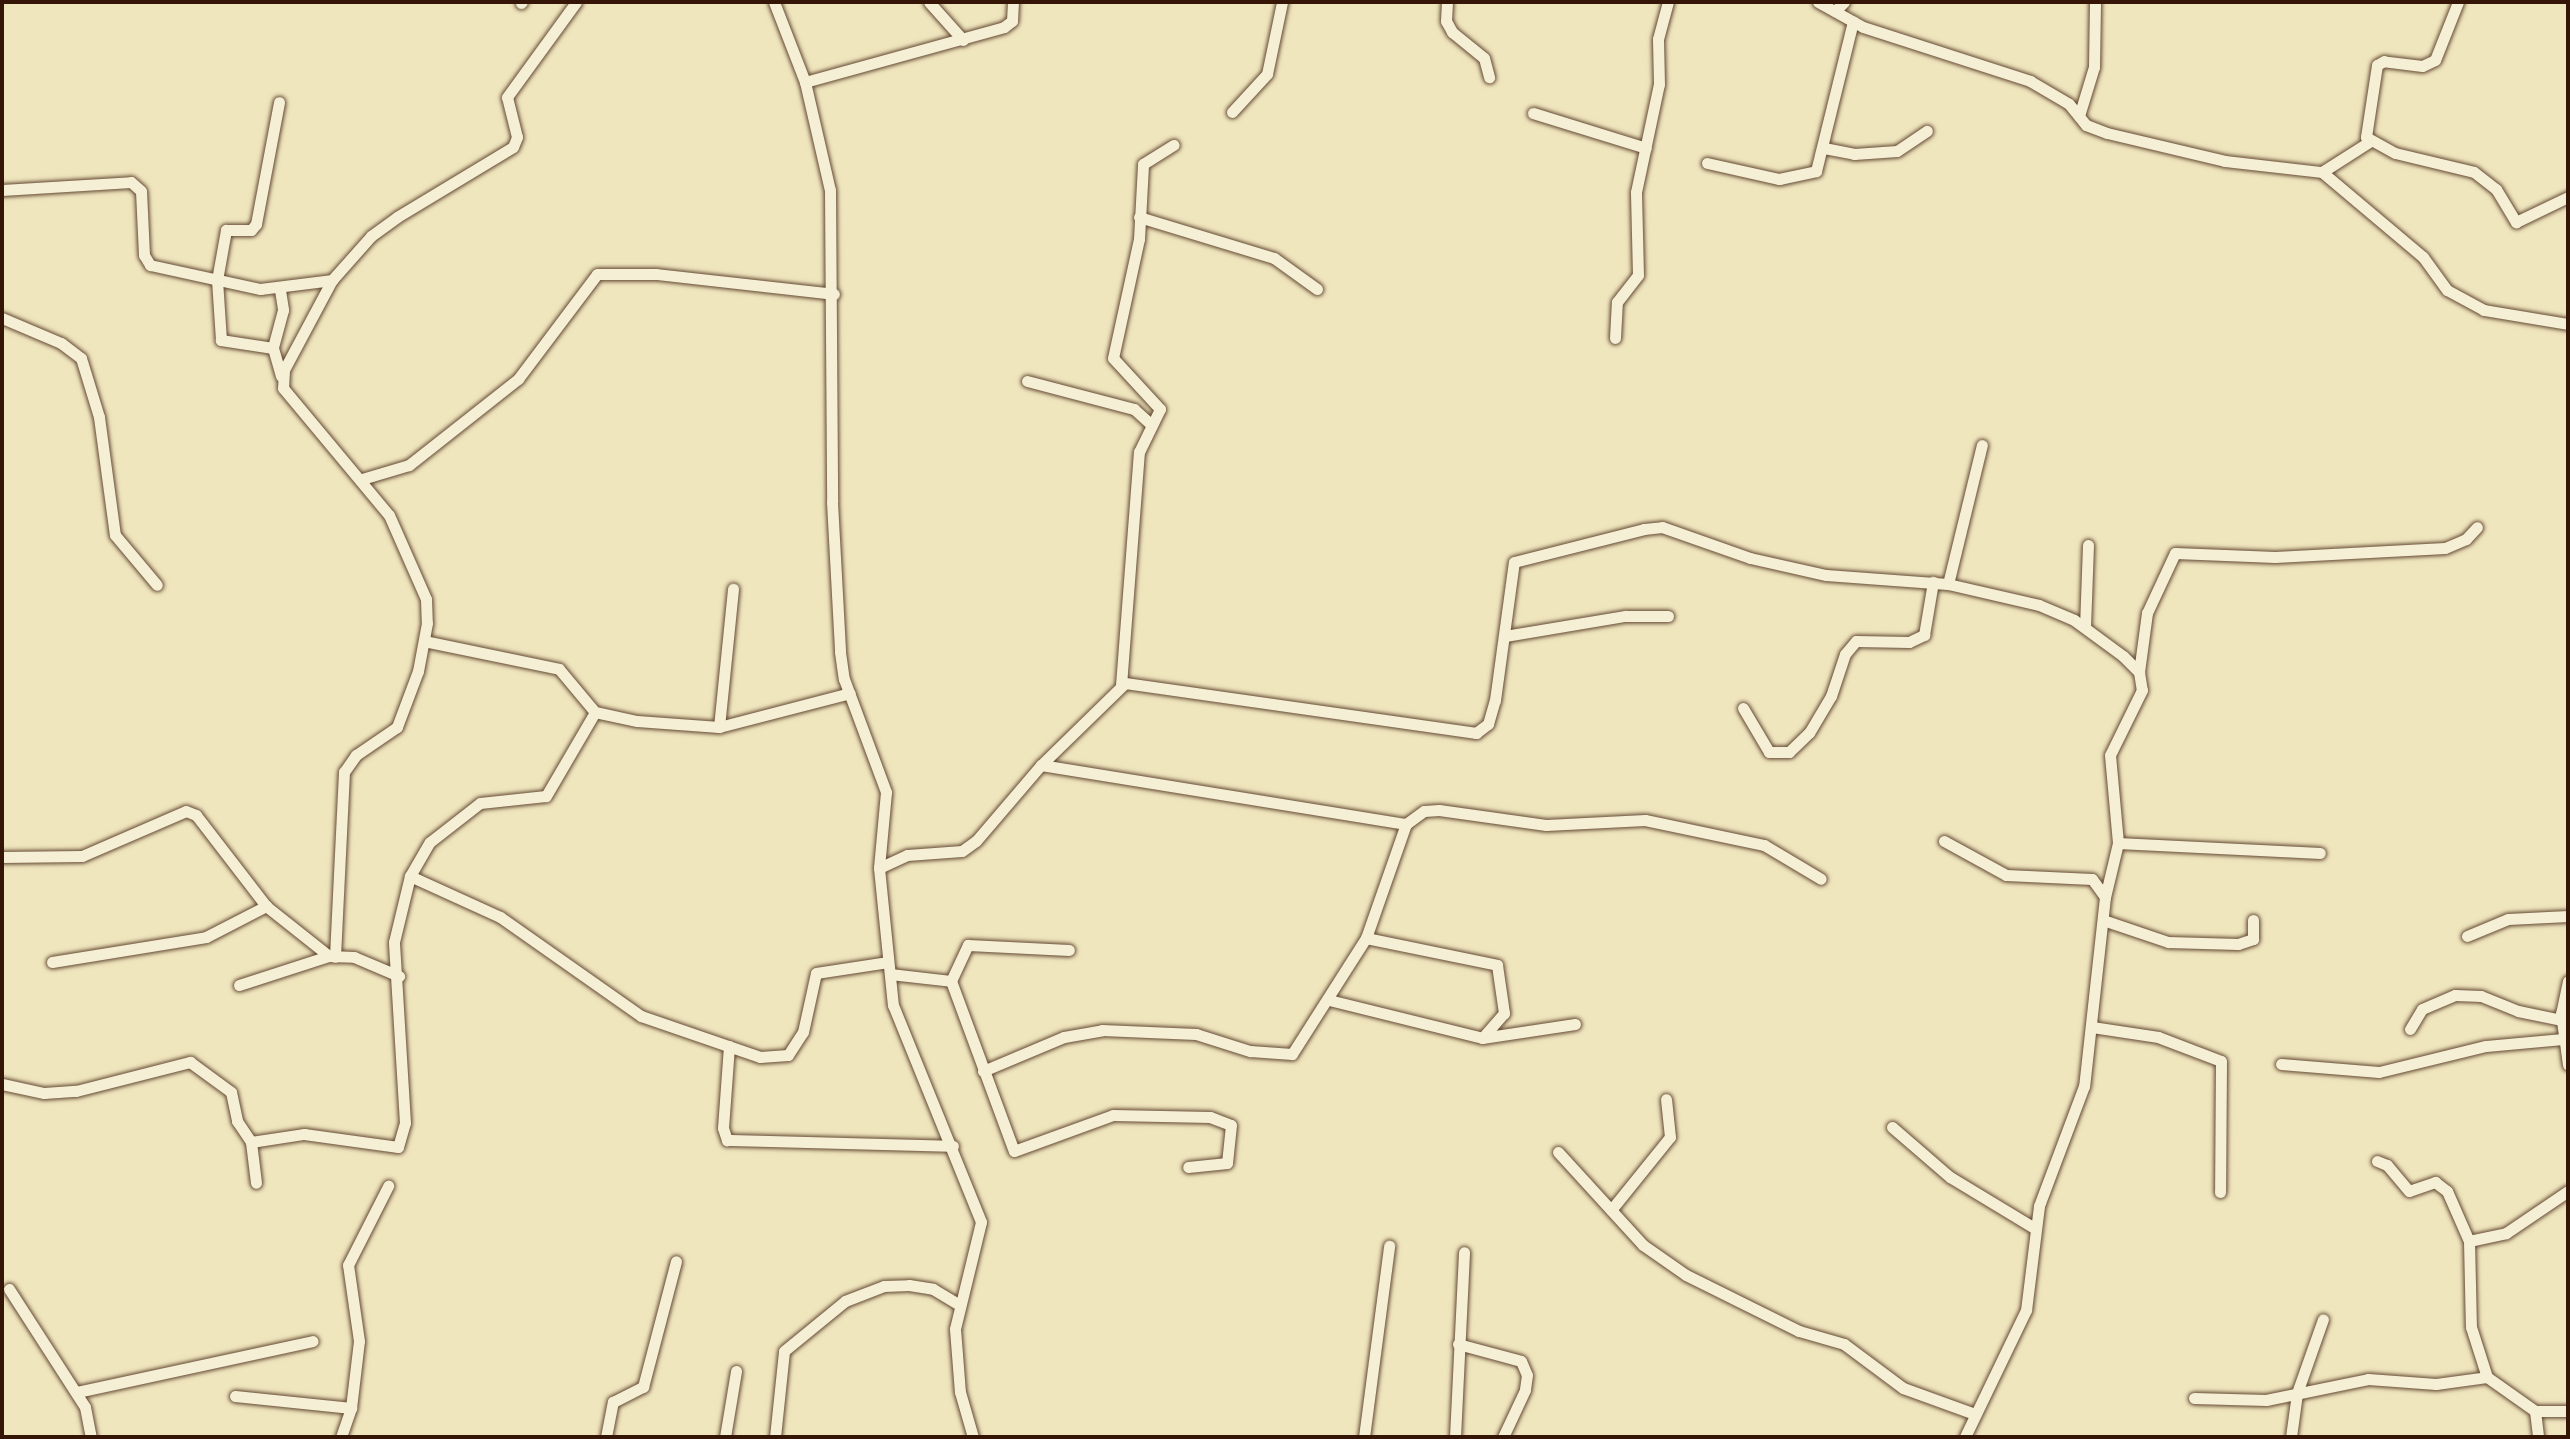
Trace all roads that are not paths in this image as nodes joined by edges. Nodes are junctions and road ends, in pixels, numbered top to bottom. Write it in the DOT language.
graph roads {
  1 [pos="576,2"];
  2 [pos="774,2"];
  3 [pos="929,2"];
  4 [pos="1013,2"];
  5 [pos="1282,2"];
  6 [pos="1447,2"];
  7 [pos="1668,2"];
  8 [pos="1818,2"];
  9 [pos="2095,2"];
  10 [pos="2458,2"];
  11 [pos="1840,6"];
  12 [pos="1853,22"];
  13 [pos="963,40"];
  14 [pos="1489,77"];
  15 [pos="805,82"];
  16 [pos="279,102"];
  17 [pos="1232,112"];
  18 [pos="1533,113"];
  19 [pos="2079,116"];
  20 [pos="1927,131"];
  21 [pos="2369,142"];
  22 [pos="1174,145"];
  23 [pos="1646,148"];
  24 [pos="1824,148"];
  25 [pos="1707,163"];
  26 [pos="2322,172"];
  27 [pos="2,190"];
  28 [pos="2568,197"];
  29 [pos="1139,217"];
  30 [pos="217,280"];
  31 [pos="332,280"];
  32 [pos="1317,289"];
  33 [pos="280,290"];
  34 [pos="834,294"];
  35 [pos="2,318"];
  36 [pos="2568,324"];
  37 [pos="1615,338"];
  38 [pos="273,348"];
  39 [pos="282,380"];
  40 [pos="1027,381"];
  41 [pos="1152,425"];
  42 [pos="1982,445"];
  43 [pos="362,479"];
  44 [pos="2477,527"];
  45 [pos="2088,545"];
  46 [pos="1933,582"];
  47 [pos="1948,584"];
  48 [pos="157,585"];
  49 [pos="733,589"];
  50 [pos="1668,616"];
  51 [pos="2085,627"];
  52 [pos="1505,636"];
  53 [pos="424,641"];
  54 [pos="2139,672"];
  55 [pos="1121,685"];
  56 [pos="850,693"];
  57 [pos="1743,708"];
  58 [pos="595,712"];
  59 [pos="719,727"];
  60 [pos="1041,765"];
  61 [pos="1406,824"];
  62 [pos="1944,841"];
  63 [pos="2118,843"];
  64 [pos="2320,853"];
  65 [pos="2,857"];
  66 [pos="879,868"];
  67 [pos="410,876"];
  68 [pos="1821,879"];
  69 [pos="2105,897"];
  70 [pos="266,906"];
  71 [pos="2568,916"];
  72 [pos="2103,920"];
  73 [pos="2253,920"];
  74 [pos="2467,936"];
  75 [pos="1366,938"];
  76 [pos="1069,950"];
  77 [pos="332,956"];
  78 [pos="52,962"];
  79 [pos="889,968"];
  80 [pos="399,976"];
  81 [pos="951,981"];
  82 [pos="2568,981"];
  83 [pos="239,985"];
  84 [pos="1329,1000"];
  85 [pos="2562,1020"];
  86 [pos="1575,1024"];
  87 [pos="2092,1027"];
  88 [pos="2410,1029"];
  89 [pos="1482,1038"];
  90 [pos="2563,1039"];
  91 [pos="729,1046"];
  92 [pos="2281,1064"];
  93 [pos="2568,1065"];
  94 [pos="983,1071"];
  95 [pos="2,1084"];
  96 [pos="1666,1099"];
  97 [pos="1892,1127"];
  98 [pos="251,1142"];
  99 [pos="953,1146"];
  100 [pos="1558,1152"];
  101 [pos="2377,1161"];
  102 [pos="1188,1167"];
  103 [pos="256,1183"];
  104 [pos="388,1186"];
  105 [pos="2568,1191"];
  106 [pos="2220,1192"];
  107 [pos="1611,1210"];
  108 [pos="2036,1229"];
  109 [pos="2469,1241"];
  110 [pos="1389,1246"];
  111 [pos="1464,1252"];
  112 [pos="676,1261"];
  113 [pos="9,1289"];
  114 [pos="960,1305"];
  115 [pos="2323,1319"];
  116 [pos="313,1341"];
  117 [pos="1458,1344"];
  118 [pos="736,1371"];
  119 [pos="2487,1377"];
  120 [pos="77,1392"];
  121 [pos="2297,1393"];
  122 [pos="235,1396"];
  123 [pos="2194,1398"];
  124 [pos="351,1408"];
  125 [pos="2535,1411"];
  126 [pos="2568,1411"];
  127 [pos="1975,1414"];
  128 [pos="91,1437"];
  129 [pos="341,1437"];
  130 [pos="606,1437"];
  131 [pos="725,1437"];
  132 [pos="775,1437"];
  133 [pos="973,1437"];
  134 [pos="1364,1437"];
  135 [pos="1455,1437"];
  136 [pos="1503,1437"];
  137 [pos="1965,1437"];
  138 [pos="2291,1437"];
  139 [pos="2538,1437"];
  1 -- 31 [label="street"];
  2 -- 15 [label="street"];
  3 -- 13 [label="street"];
  4 -- 13 [label="street"];
  5 -- 17 [label="street"];
  6 -- 14 [label="street"];
  7 -- 23 [label="street"];
  8 -- 11 [label="street"];
  9 -- 19 [label="street"];
  10 -- 21 [label="street"];
  11 -- 12 [label="street"];
  12 -- 19 [label="street"];
  12 -- 24 [label="street"];
  13 -- 15 [label="street"];
  15 -- 34 [label="street"];
  16 -- 30 [label="street"];
  18 -- 23 [label="street"];
  19 -- 26 [label="street"];
  20 -- 24 [label="street"];
  21 -- 26 [label="street"];
  21 -- 28 [label="street"];
  22 -- 29 [label="street"];
  23 -- 37 [label="street"];
  24 -- 25 [label="street"];
  26 -- 36 [label="street"];
  27 -- 30 [label="street"];
  29 -- 32 [label="street"];
  29 -- 41 [label="street"];
  30 -- 33 [label="street"];
  30 -- 38 [label="street"];
  31 -- 33 [label="street"];
  31 -- 39 [label="street"];
  33 -- 38 [label="street"];
  34 -- 43 [label="street"];
  34 -- 56 [label="street"];
  35 -- 48 [label="street"];
  38 -- 39 [label="street"];
  39 -- 43 [label="street"];
  40 -- 41 [label="street"];
  41 -- 55 [label="street"];
  42 -- 47 [label="street"];
  43 -- 53 [label="street"];
  44 -- 54 [label="street"];
  45 -- 51 [label="street"];
  46 -- 47 [label="street"];
  46 -- 52 [label="street"];
  46 -- 57 [label="street"];
  47 -- 51 [label="street"];
  49 -- 59 [label="street"];
  50 -- 52 [label="street"];
  51 -- 54 [label="street"];
  52 -- 55 [label="street"];
  53 -- 58 [label="street"];
  53 -- 77 [label="street"];
  54 -- 63 [label="street"];
  55 -- 60 [label="street"];
  56 -- 59 [label="street"];
  56 -- 66 [label="street"];
  58 -- 59 [label="street"];
  58 -- 67 [label="street"];
  60 -- 61 [label="street"];
  60 -- 66 [label="street"];
  61 -- 68 [label="street"];
  61 -- 75 [label="street"];
  62 -- 69 [label="street"];
  63 -- 64 [label="street"];
  63 -- 69 [label="street"];
  65 -- 70 [label="street"];
  66 -- 79 [label="street"];
  67 -- 80 [label="street"];
  67 -- 91 [label="street"];
  69 -- 72 [label="street"];
  70 -- 77 [label="street"];
  70 -- 78 [label="street"];
  71 -- 74 [label="street"];
  72 -- 73 [label="street"];
  72 -- 87 [label="street"];
  75 -- 84 [label="street"];
  75 -- 89 [label="street"];
  76 -- 81 [label="street"];
  77 -- 80 [label="street"];
  77 -- 83 [label="street"];
  79 -- 81 [label="street"];
  79 -- 91 [label="street"];
  79 -- 99 [label="street"];
  80 -- 98 [label="street"];
  81 -- 94 [label="street"];
  82 -- 85 [label="street"];
  84 -- 89 [label="street"];
  84 -- 94 [label="street"];
  85 -- 88 [label="street"];
  85 -- 90 [label="street"];
  86 -- 89 [label="street"];
  87 -- 106 [label="street"];
  87 -- 108 [label="street"];
  90 -- 92 [label="street"];
  90 -- 93 [label="street"];
  91 -- 99 [label="street"];
  94 -- 102 [label="street"];
  95 -- 98 [label="street"];
  96 -- 107 [label="street"];
  97 -- 108 [label="street"];
  98 -- 103 [label="street"];
  99 -- 114 [label="street"];
  100 -- 107 [label="street"];
  101 -- 109 [label="street"];
  104 -- 124 [label="street"];
  105 -- 109 [label="street"];
  107 -- 127 [label="street"];
  108 -- 127 [label="street"];
  109 -- 119 [label="street"];
  110 -- 134 [label="street"];
  111 -- 117 [label="street"];
  112 -- 130 [label="street"];
  113 -- 120 [label="street"];
  114 -- 132 [label="street"];
  114 -- 133 [label="street"];
  115 -- 121 [label="street"];
  116 -- 120 [label="street"];
  117 -- 135 [label="street"];
  117 -- 136 [label="street"];
  118 -- 131 [label="street"];
  119 -- 121 [label="street"];
  119 -- 125 [label="street"];
  120 -- 128 [label="street"];
  121 -- 123 [label="street"];
  121 -- 138 [label="street"];
  122 -- 124 [label="street"];
  124 -- 129 [label="street"];
  125 -- 126 [label="street"];
  125 -- 139 [label="street"];
  127 -- 137 [label="street"];
}
